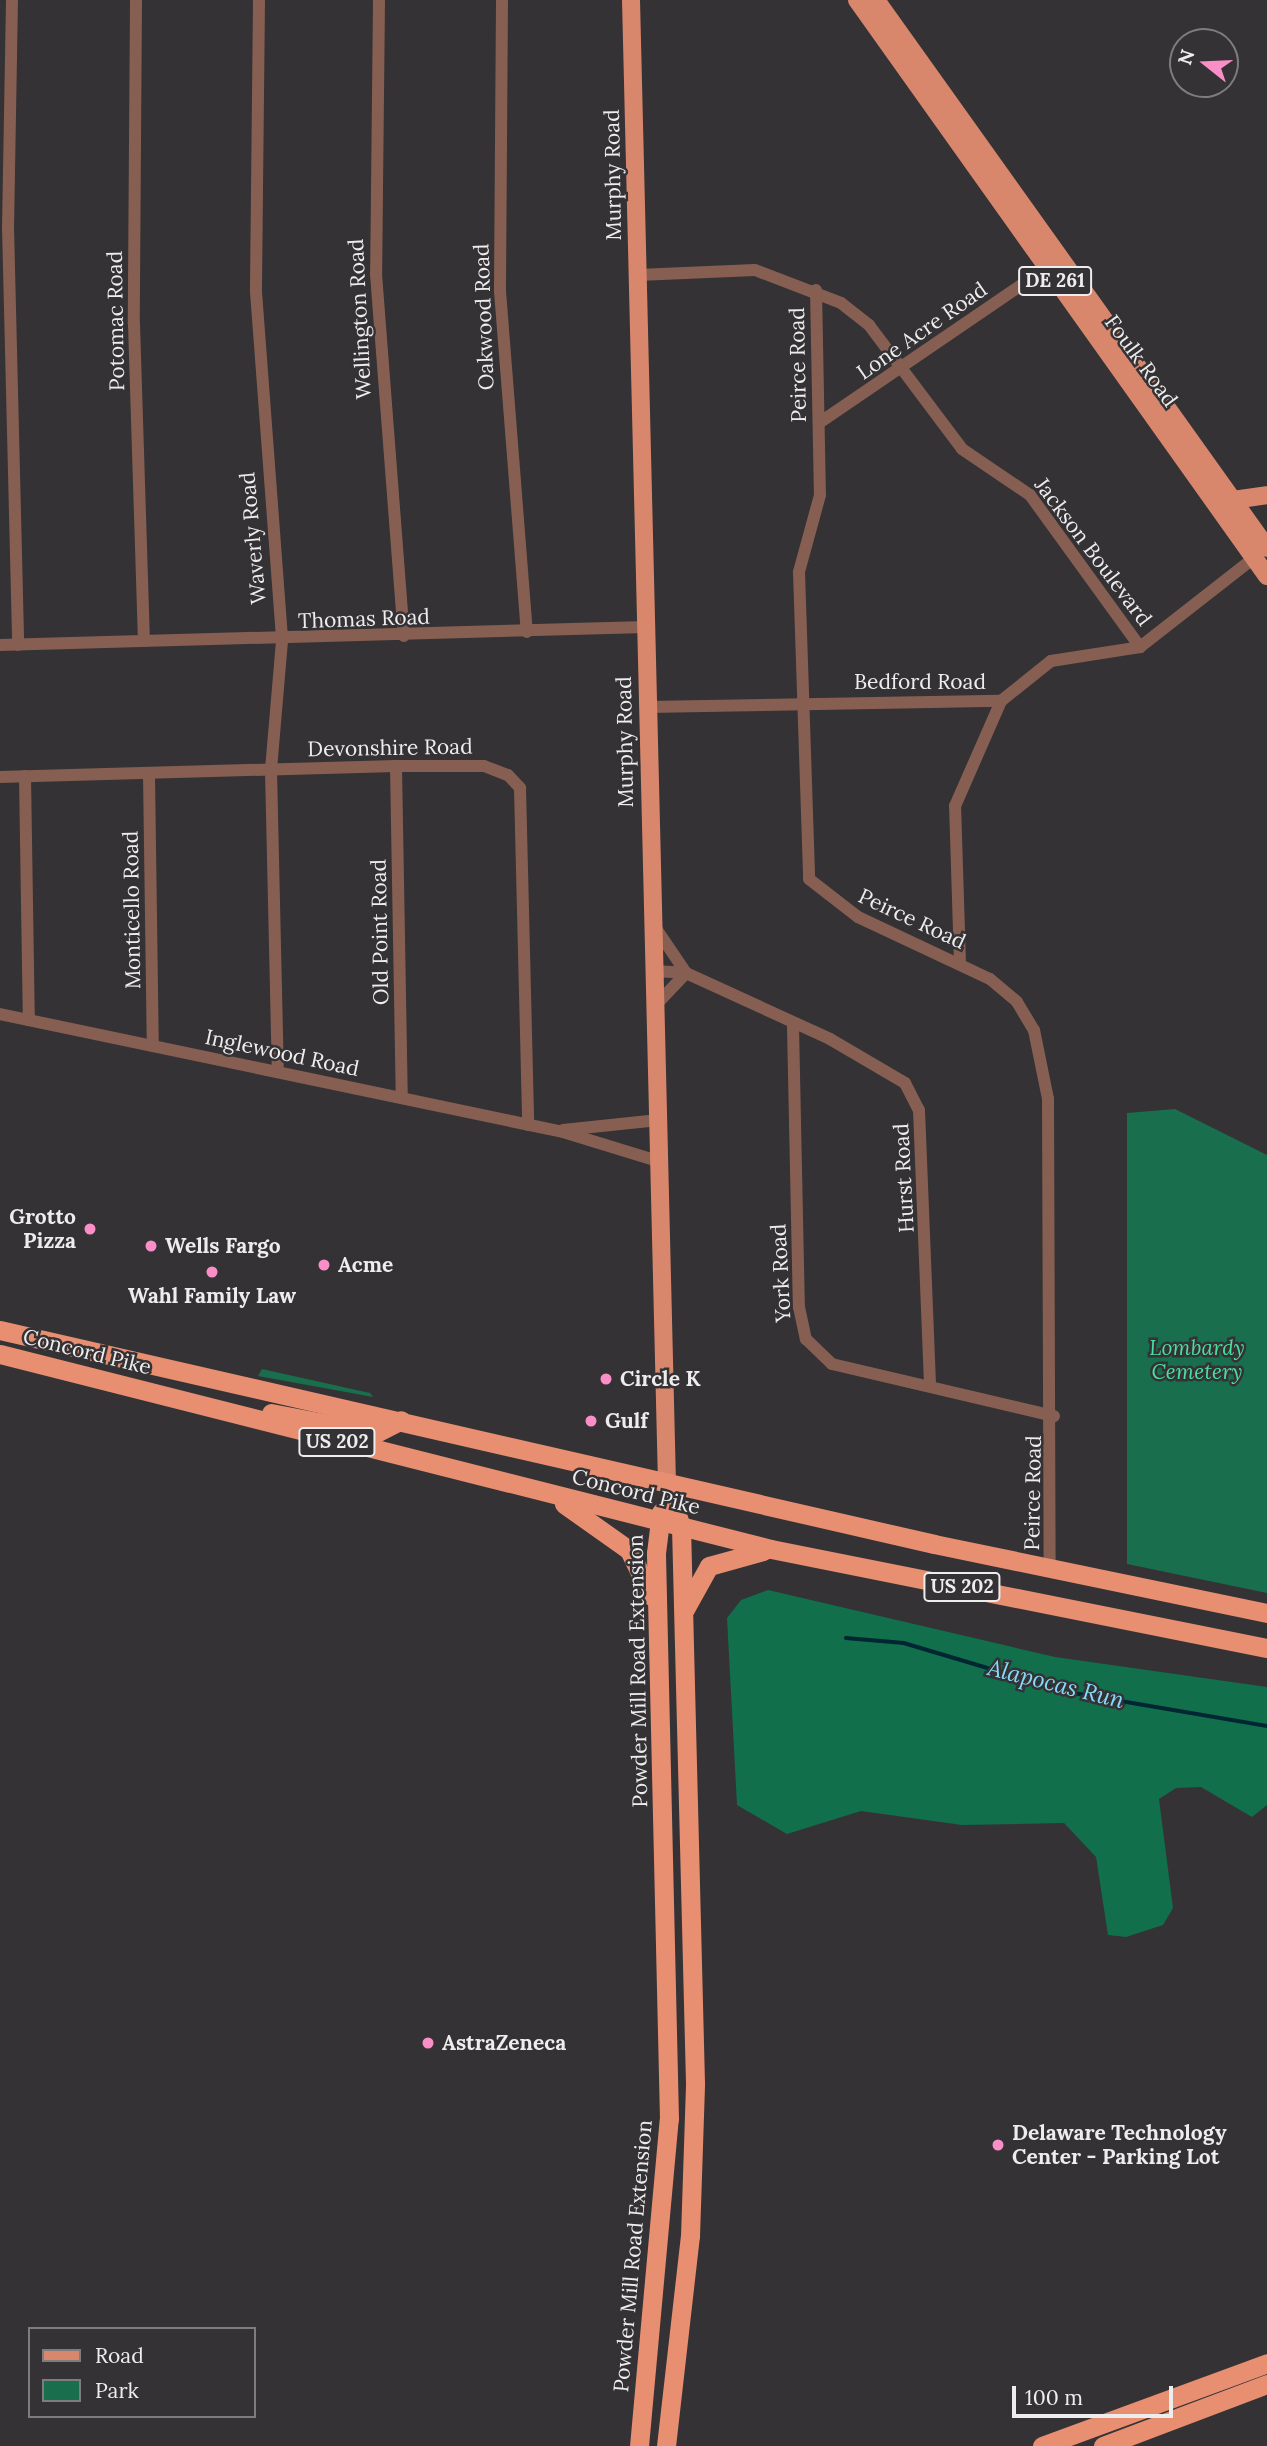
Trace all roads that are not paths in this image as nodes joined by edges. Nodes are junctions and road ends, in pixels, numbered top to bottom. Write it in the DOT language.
graph roads {
  1 [pos="12,0"];
  2 [pos="136,0"];
  3 [pos="259,0"];
  4 [pos="379,0"];
  5 [pos="502,0"];
  6 [pos="631,0"];
  7 [pos="857,0"];
  8 [pos="876,0"];
  9 [pos="1045,269"];
  10 [pos="638,275"];
  11 [pos="816,290"];
  12 [pos="904,370"];
  13 [pos="819,423"];
  14 [pos="1267,495"];
  15 [pos="1233,500"];
  16 [pos="1263,551"];
  17 [pos="1267,576"];
  18 [pos="646,626"];
  19 [pos="527,632"];
  20 [pos="404,636"];
  21 [pos="144,641"];
  22 [pos="282,641"];
  23 [pos="0,645"];
  24 [pos="18,645"];
  25 [pos="1140,647"];
  26 [pos="1001,701"];
  27 [pos="799,702"];
  28 [pos="648,707"];
  29 [pos="396,766"];
  30 [pos="271,770"];
  31 [pos="149,774"];
  32 [pos="25,776"];
  33 [pos="0,777"];
  34 [pos="652,922"];
  35 [pos="960,963"];
  36 [pos="653,971"];
  37 [pos="686,973"];
  38 [pos="654,1007"];
  39 [pos="0,1014"];
  40 [pos="29,1020"];
  41 [pos="793,1026"];
  42 [pos="153,1046"];
  43 [pos="278,1072"];
  44 [pos="402,1098"];
  45 [pos="657,1120"];
  46 [pos="528,1125"];
  47 [pos="555,1130"];
  48 [pos="658,1161"];
  49 [pos="0,1330"];
  50 [pos="0,1354"];
  51 [pos="930,1385"];
  52 [pos="193,1402"];
  53 [pos="1054,1416"];
  54 [pos="401,1420"];
  55 [pos="667,1483"];
  56 [pos="545,1493"];
  57 [pos="659,1521"];
  58 [pos="681,1527"];
  59 [pos="771,1549"];
  60 [pos="1050,1568"];
  61 [pos="657,1612"];
  62 [pos="683,1613"];
  63 [pos="1267,1614"];
  64 [pos="1267,1648"];
  65 [pos="1267,2363"];
  66 [pos="1267,2384"];
  67 [pos="639,2446"];
  68 [pos="666,2446"];
  69 [pos="1042,2446"];
  70 [pos="1103,2446"];
  1 -- 24 [label="street"];
  2 -- 21 [label="street, Potomac Road"];
  3 -- 22 [label="street, Waverly Road"];
  4 -- 20 [label="street, Wellington Road"];
  5 -- 19 [label="street, Oakwood Road"];
  6 -- 10 [label="main road, Murphy Road"];
  7 -- 9 [label="main road, Foulk Road / DE 261"];
  8 -- 15 [label="main road, Foulk Road / DE 261"];
  9 -- 12 [label="street, Lone Acre Road"];
  9 -- 16 [label="main road, Foulk Road / DE 261"];
  10 -- 11 [label="street, Jackson Boulevard"];
  10 -- 18 [label="main road, Murphy Road"];
  11 -- 12 [label="street, Jackson Boulevard"];
  11 -- 13 [label="street, Peirce Road"];
  12 -- 13 [label="street, Lone Acre Road"];
  12 -- 25 [label="street, Jackson Boulevard"];
  13 -- 27 [label="street, Peirce Road"];
  14 -- 15 [label="main road"];
  15 -- 16 [label="main road, Foulk Road / DE 261"];
  16 -- 17 [label="main road, Foulk Road / DE 261"];
  16 -- 25 [label="street, Bedford Road"];
  18 -- 19 [label="street, Thomas Road"];
  18 -- 28 [label="main road, Murphy Road"];
  19 -- 20 [label="street, Thomas Road"];
  20 -- 22 [label="street, Thomas Road"];
  21 -- 22 [label="street, Thomas Road"];
  21 -- 24 [label="street, Thomas Road"];
  22 -- 30 [label="street, Waverly Road"];
  23 -- 24 [label="street, Thomas Road"];
  25 -- 26 [label="street, Bedford Road"];
  26 -- 27 [label="street, Bedford Road"];
  26 -- 35 [label="street"];
  27 -- 28 [label="street, Bedford Road"];
  27 -- 35 [label="street, Peirce Road"];
  28 -- 34 [label="main road, Murphy Road"];
  29 -- 30 [label="street, Devonshire Road"];
  29 -- 44 [label="street, Old Point Road"];
  29 -- 46 [label="street, Devonshire Road"];
  30 -- 31 [label="street, Devonshire Road"];
  30 -- 43 [label="street, Waverly Road"];
  31 -- 32 [label="street, Devonshire Road"];
  31 -- 42 [label="street, Monticello Road"];
  32 -- 33 [label="street, Devonshire Road"];
  32 -- 40 [label="street"];
  34 -- 36 [label="main road, Murphy Road"];
  34 -- 37 [label="street"];
  35 -- 53 [label="street, Peirce Road"];
  36 -- 37 [label="street, Hurst Road"];
  36 -- 38 [label="main road, Murphy Road"];
  37 -- 38 [label="street"];
  37 -- 41 [label="street, Hurst Road"];
  38 -- 45 [label="main road, Murphy Road"];
  39 -- 40 [label="street, Inglewood Road"];
  40 -- 42 [label="street, Inglewood Road"];
  41 -- 51 [label="street, Hurst Road"];
  41 -- 51 [label="street, York Road"];
  42 -- 43 [label="street, Inglewood Road"];
  43 -- 44 [label="street, Inglewood Road"];
  44 -- 46 [label="street, Inglewood Road"];
  45 -- 47 [label="street, Inglewood Road"];
  45 -- 48 [label="main road, Murphy Road"];
  46 -- 47 [label="street, Inglewood Road"];
  47 -- 48 [label="street, Inglewood Road"];
  48 -- 55 [label="main road, Murphy Road"];
  49 -- 54 [label="highway, Concord Pike / US 202"];
  50 -- 52 [label="highway, Concord Pike / US 202"];
  51 -- 53 [label="street, York Road"];
  52 -- 54 [label="highway"];
  52 -- 56 [label="highway, Concord Pike / US 202"];
  53 -- 60 [label="street, Peirce Road"];
  54 -- 55 [label="highway, Concord Pike / US 202"];
  55 -- 57 [label="highway, Powder Mill Road Extension"];
  55 -- 58 [label="highway"];
  55 -- 60 [label="highway, Concord Pike / US 202"];
  56 -- 57 [label="highway, Concord Pike / US 202"];
  56 -- 61 [label="highway"];
  57 -- 58 [label="highway, Concord Pike / US 202"];
  57 -- 61 [label="highway, Powder Mill Road Extension"];
  58 -- 59 [label="highway, Concord Pike / US 202"];
  58 -- 62 [label="highway"];
  59 -- 62 [label="highway"];
  59 -- 64 [label="highway, Concord Pike / US 202"];
  60 -- 63 [label="highway, Concord Pike / US 202"];
  61 -- 67 [label="highway, Powder Mill Road Extension"];
  62 -- 68 [label="highway"];
  65 -- 69 [label="highway"];
  66 -- 70 [label="highway"];
}
